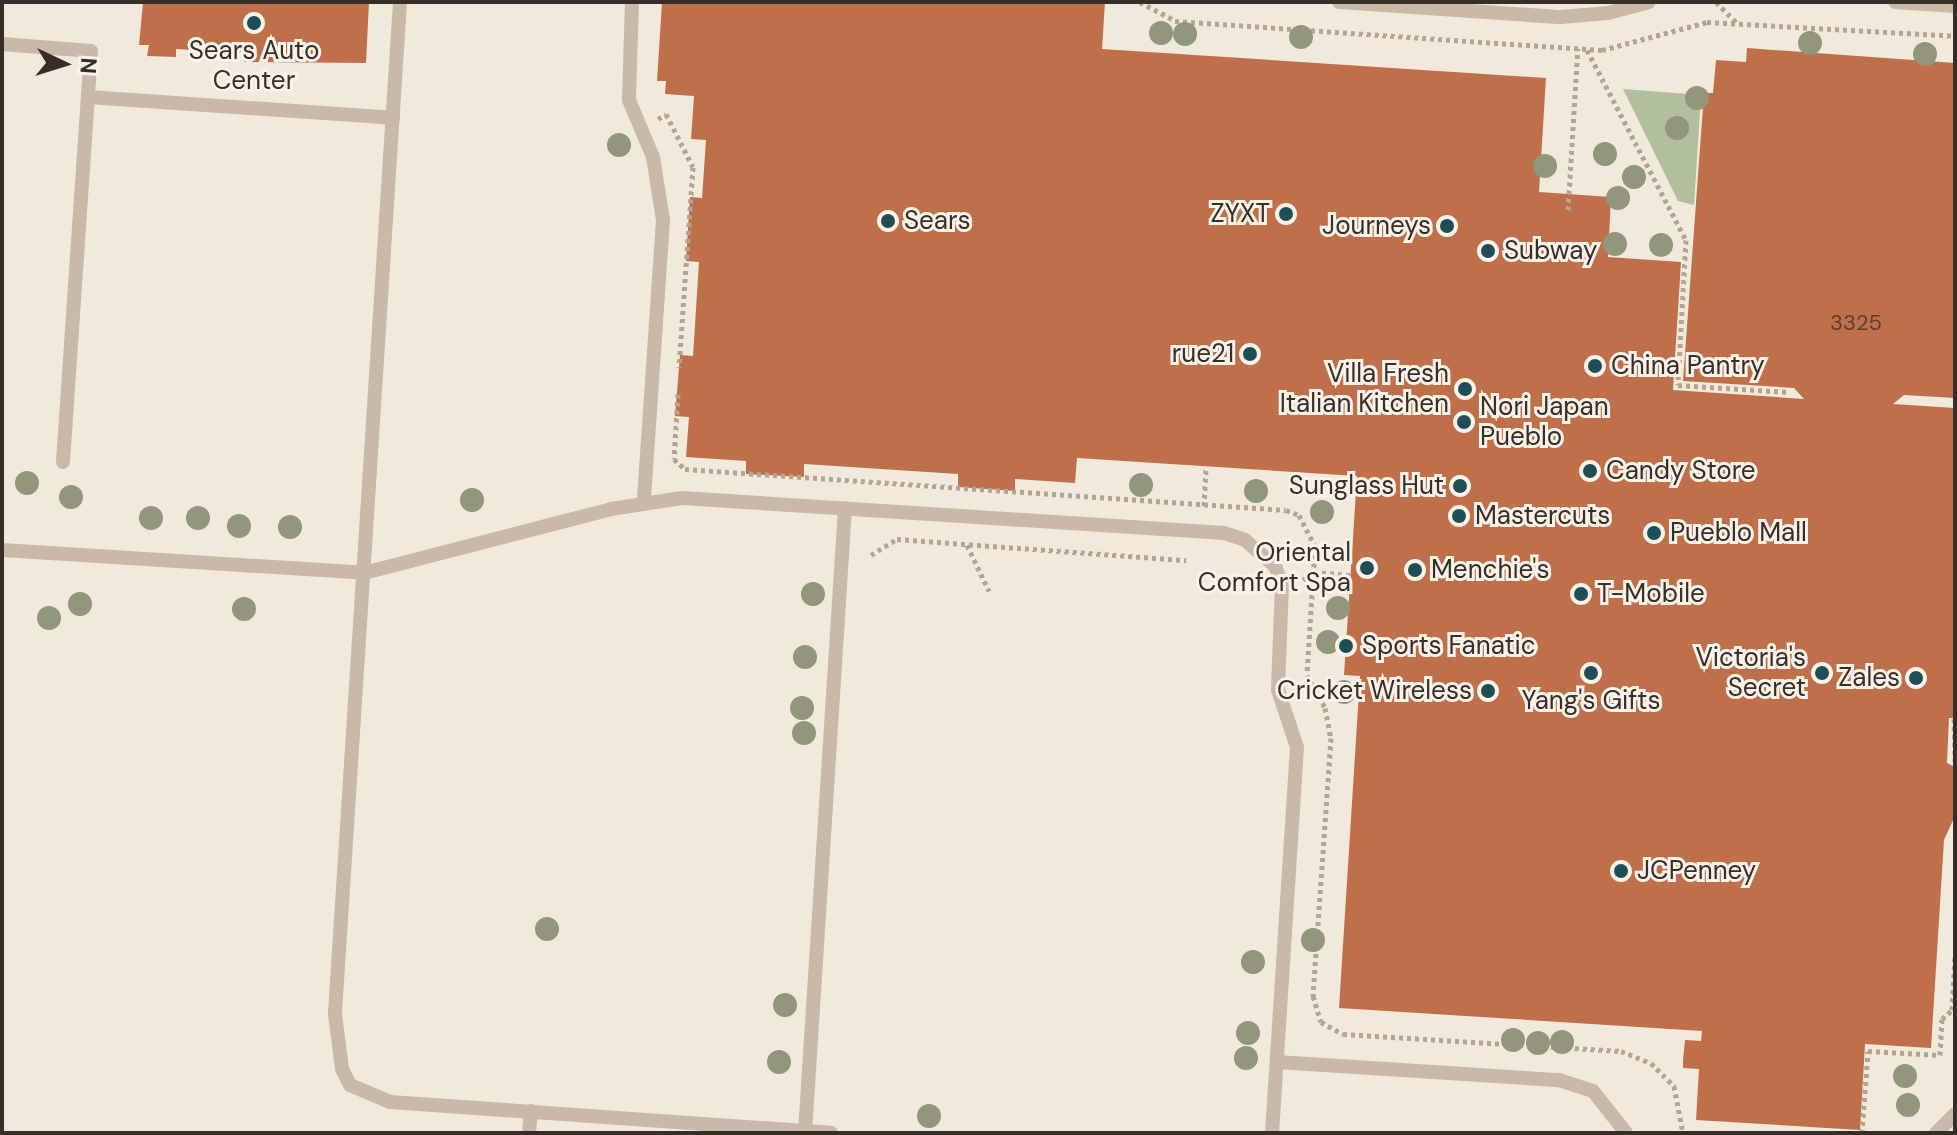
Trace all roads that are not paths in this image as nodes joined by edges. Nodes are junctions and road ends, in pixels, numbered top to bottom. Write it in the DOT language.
graph roads {
  1 [pos="400,2"];
  2 [pos="632,2"];
  3 [pos="1339,2"];
  4 [pos="1649,2"];
  5 [pos="1895,2"];
  6 [pos="1955,6"];
  7 [pos="2,44"];
  8 [pos="88,97"];
  9 [pos="393,118"];
  10 [pos="63,462"];
  11 [pos="644,502"];
  12 [pos="845,508"];
  13 [pos="2,550"];
  14 [pos="364,573"];
  15 [pos="1277,1062"];
  16 [pos="531,1111"];
  17 [pos="1955,1114"];
  18 [pos="703,1128"];
  19 [pos="805,1132"];
  20 [pos="529,1133"];
  21 [pos="831,1133"];
  22 [pos="1272,1133"];
  23 [pos="1626,1133"];
  24 [pos="1936,1133"];
  1 -- 9 [label="lane"];
  2 -- 11 [label="lane"];
  3 -- 4 [label="lane"];
  5 -- 6 [label="lane"];
  7 -- 8 [label="lane"];
  8 -- 9 [label="lane"];
  8 -- 10 [label="lane"];
  9 -- 14 [label="lane"];
  11 -- 12 [label="lane"];
  11 -- 14 [label="lane"];
  12 -- 15 [label="lane"];
  12 -- 19 [label="lane"];
  13 -- 14 [label="lane"];
  14 -- 16 [label="lane"];
  15 -- 22 [label="lane"];
  15 -- 23 [label="lane"];
  16 -- 18 [label="lane"];
  16 -- 20 [label="lane"];
  17 -- 24 [label="lane"];
  18 -- 19 [label="lane"];
  19 -- 21 [label="lane"];
}
